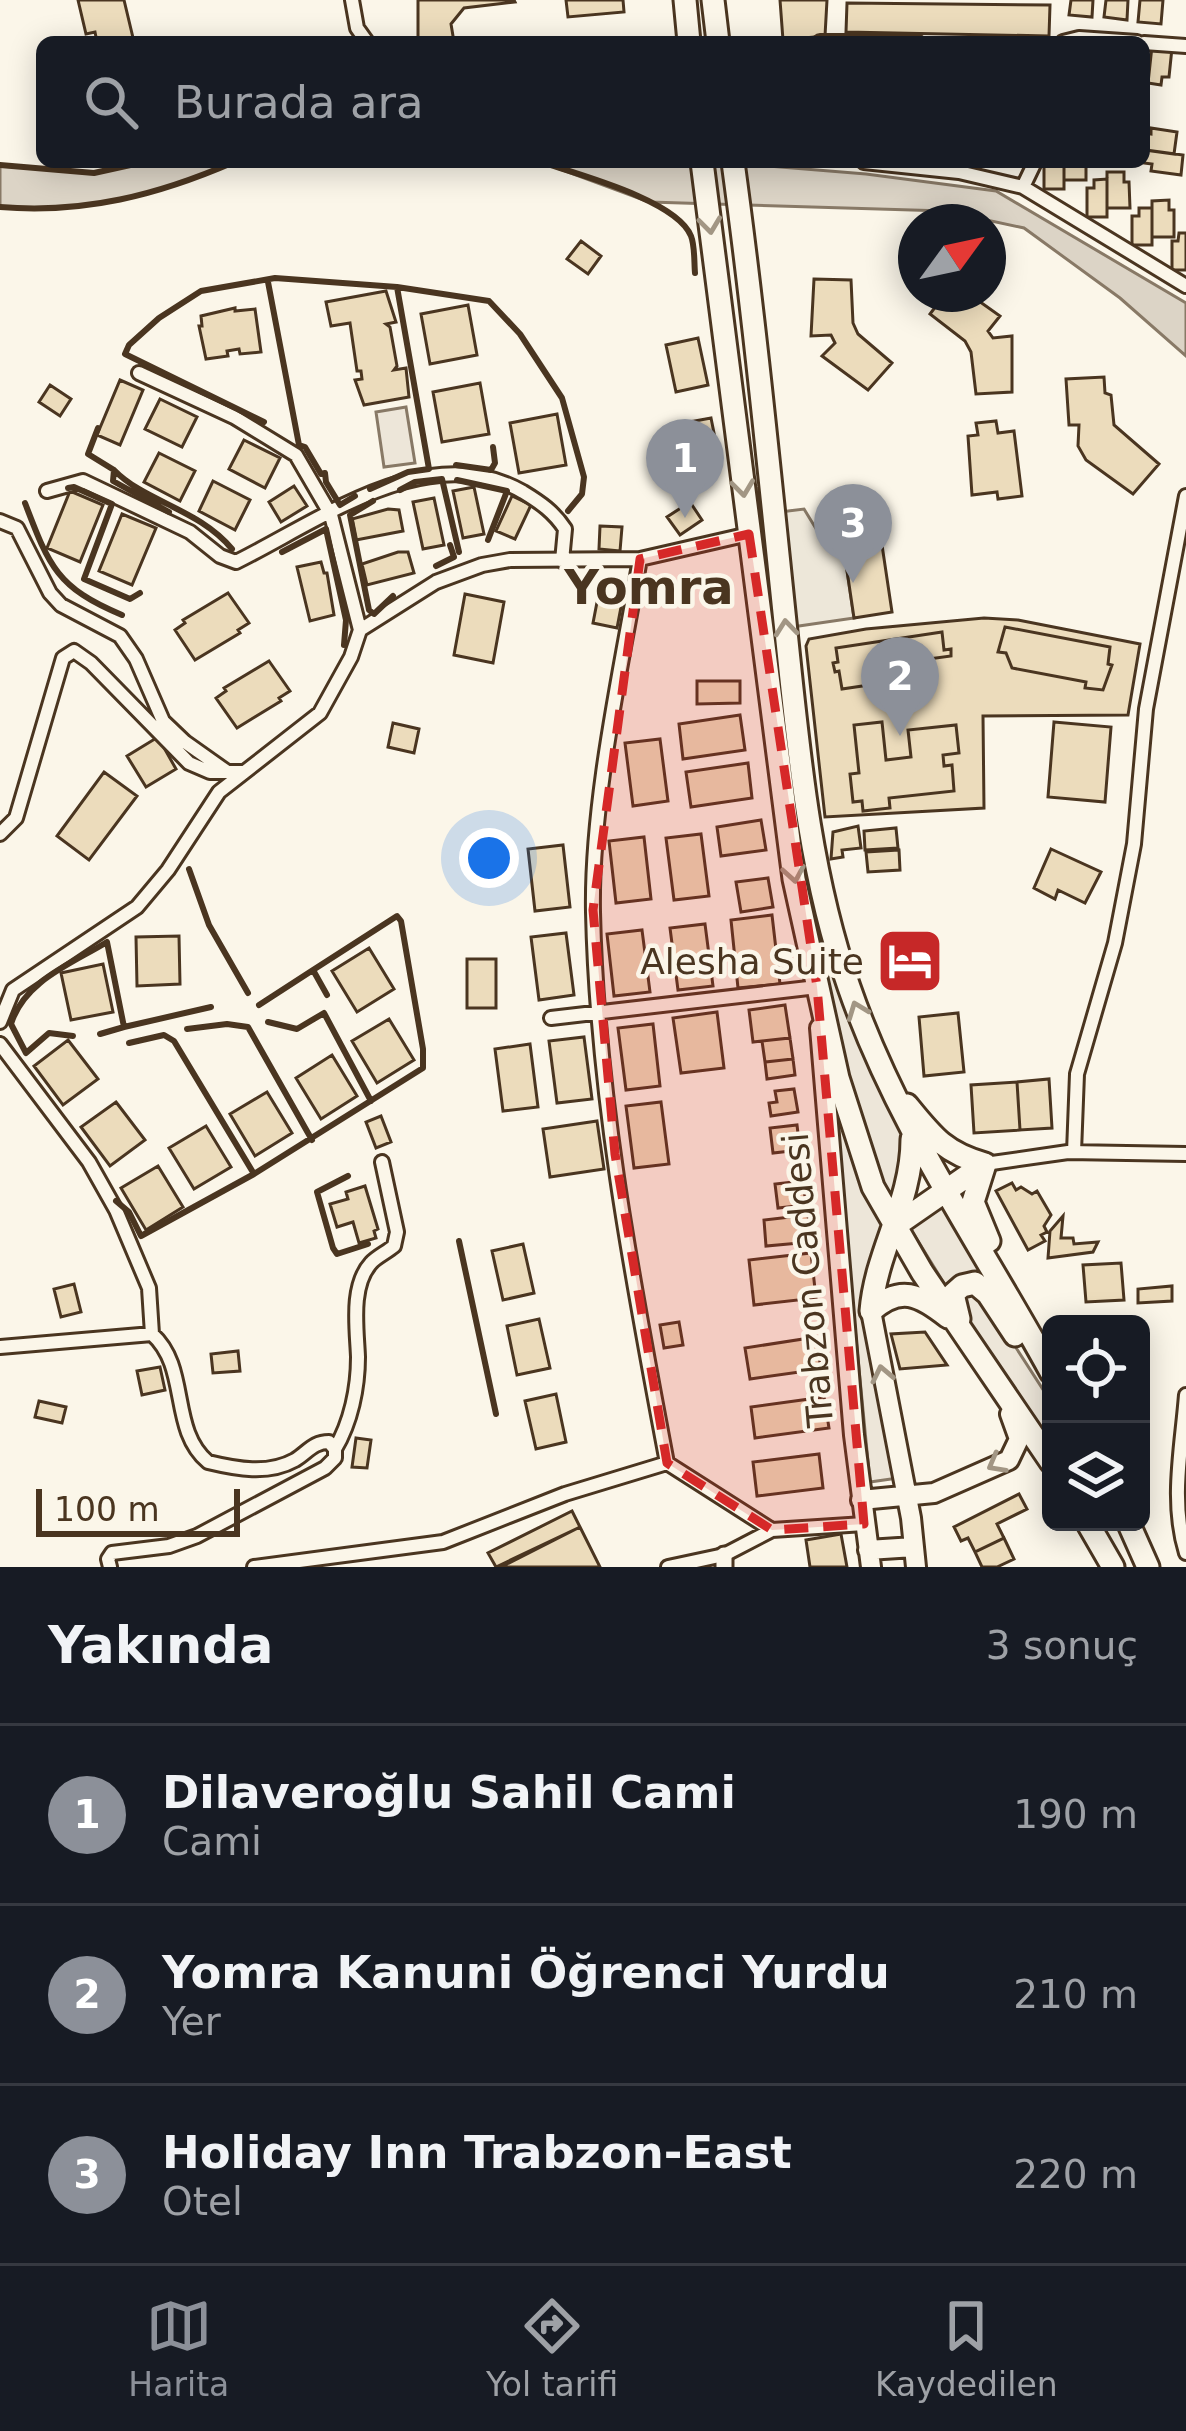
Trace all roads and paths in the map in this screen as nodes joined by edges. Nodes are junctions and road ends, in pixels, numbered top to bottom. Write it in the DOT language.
graph roads {
  1 [pos="352,0"];
  2 [pos="685,0"];
  3 [pos="713,0"];
  4 [pos="363,36"];
  5 [pos="688,36"];
  6 [pos="717,36"];
  7 [pos="1150,43"];
  8 [pos="1186,46"];
  9 [pos="703,168"];
  10 [pos="734,168"];
  11 [pos="921,168"];
  12 [pos="1032,168"];
  13 [pos="1024,187"];
  14 [pos="1186,286"];
  15 [pos="139,373"];
  16 [pos="47,491"];
  17 [pos="1186,496"];
  18 [pos="331,515"];
  19 [pos="0,521"];
  20 [pos="748,534"];
  21 [pos="562,560"];
  22 [pos="640,560"];
  23 [pos="360,630"];
  24 [pos="226,771"];
  25 [pos="245,772"];
  26 [pos="0,831"];
  27 [pos="817,988"];
  28 [pos="601,1013"];
  29 [pos="551,1018"];
  30 [pos="0,1022"];
  31 [pos="0,1044"];
  32 [pos="884,1076"];
  33 [pos="912,1133"];
  34 [pos="1073,1152"];
  35 [pos="1186,1154"];
  36 [pos="382,1162"];
  37 [pos="986,1164"];
  38 [pos="946,1192"];
  39 [pos="895,1226"];
  40 [pos="871,1311"];
  41 [pos="964,1331"];
  42 [pos="152,1334"];
  43 [pos="1042,1336"];
  44 [pos="0,1347"];
  45 [pos="1042,1357"];
  46 [pos="1042,1376"];
  47 [pos="1186,1395"];
  48 [pos="1042,1448"];
  49 [pos="335,1449"];
  50 [pos="668,1463"];
  51 [pos="907,1496"];
  52 [pos="861,1500"];
  53 [pos="864,1525"];
  54 [pos="772,1530"];
  55 [pos="1092,1531"];
  56 [pos="1132,1531"];
  57 [pos="1186,1552"];
  58 [pos="915,1557"];
  59 [pos="870,1558"];
  60 [pos="724,1561"];
  61 [pos="110,1567"];
  62 [pos="254,1567"];
  63 [pos="668,1567"];
  64 [pos="1113,1567"];
  65 [pos="1148,1567"];
  1 -- 4 [label="street"];
  2 -- 5 [label="highway"];
  3 -- 6 [label="highway"];
  7 -- 8 [label="street"];
  9 -- 20 [label="highway, one-way"];
  32 -- 10 [label="highway, one-way"];
  11 -- 13 [label="street"];
  12 -- 13 [label="street"];
  13 -- 14 [label="street"];
  15 -- 18 [label="street"];
  16 -- 18 [label="street"];
  17 -- 34 [label="street"];
  18 -- 21 [label="street"];
  18 -- 23 [label="street"];
  19 -- 24 [label="street"];
  20 -- 22 [label="street"];
  20 -- 27 [label="highway, one-way"];
  21 -- 22 [label="street"];
  21 -- 23 [label="street"];
  22 -- 28 [label="street"];
  23 -- 25 [label="street"];
  24 -- 25 [label="street"];
  24 -- 26 [label="street"];
  25 -- 30 [label="street"];
  27 -- 28 [label="street"];
  27 -- 39 [label="highway"];
  27 -- 52 [label="main road, Trabzon Caddesi"];
  28 -- 29 [label="street"];
  28 -- 50 [label="street"];
  31 -- 42 [label="street"];
  32 -- 33 [label="highway"];
  32 -- 37 [label="highway"];
  33 -- 38 [label="highway"];
  33 -- 39 [label="highway"];
  34 -- 35 [label="street"];
  34 -- 37 [label="street"];
  36 -- 49 [label="street"];
  37 -- 38 [label="highway"];
  37 -- 43 [label="highway"];
  38 -- 39 [label="highway"];
  38 -- 45 [label="highway"];
  39 -- 40 [label="highway"];
  39 -- 41 [label="highway"];
  40 -- 41 [label="highway"];
  51 -- 40 [label="main road, Trabzon Caddesi, one-way"];
  41 -- 46 [label="highway"];
  41 -- 48 [label="highway"];
  41 -- 51 [label="main road, one-way"];
  42 -- 44 [label="street"];
  42 -- 49 [label="street"];
  47 -- 57 [label="street"];
  49 -- 61 [label="street"];
  50 -- 54 [label="street"];
  50 -- 62 [label="street"];
  51 -- 52 [label="main road"];
  51 -- 58 [label="main road, Trabzon Caddesi"];
  52 -- 53 [label="main road, Trabzon Caddesi"];
  53 -- 54 [label="street"];
  53 -- 59 [label="main road, Trabzon Caddesi"];
  54 -- 60 [label="street"];
  55 -- 64 [label="highway"];
  56 -- 65 [label="highway"];
  58 -- 59 [label="main road"];
  60 -- 63 [label="street"];
}
